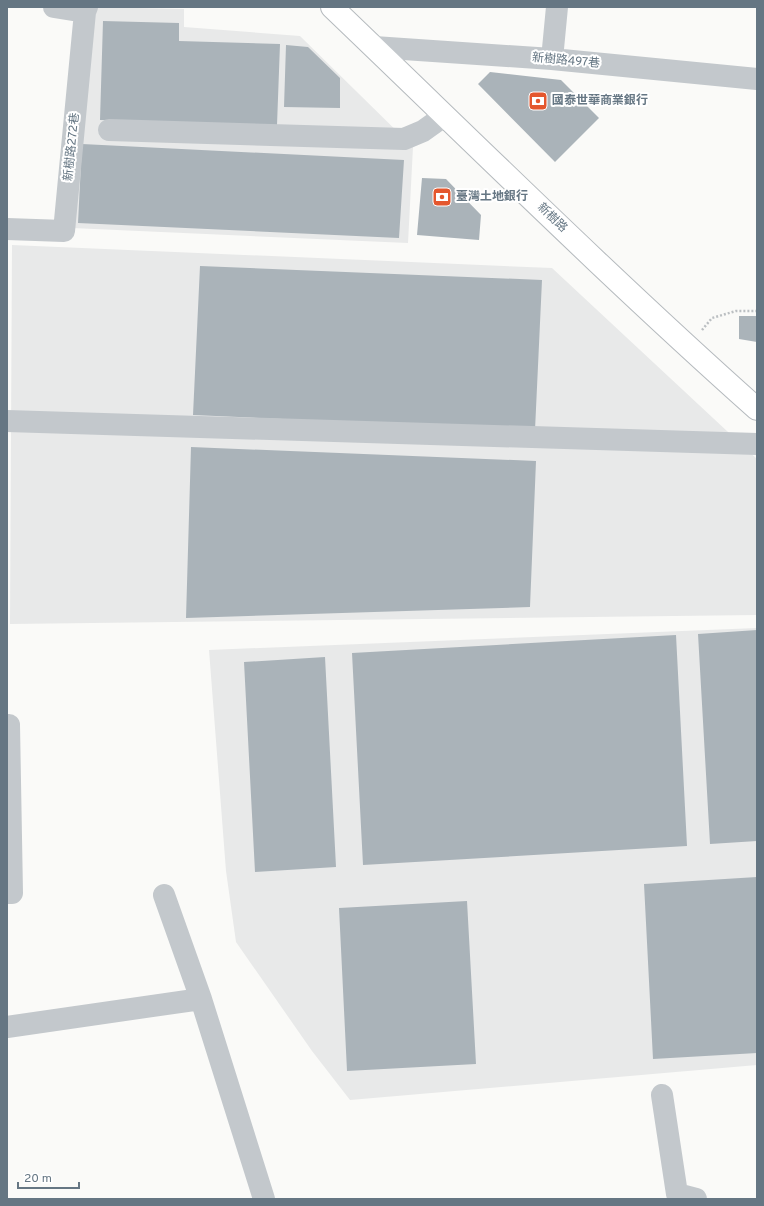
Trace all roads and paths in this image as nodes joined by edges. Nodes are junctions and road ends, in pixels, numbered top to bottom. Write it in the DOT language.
graph roads {
  1 [pos="54,7"];
  2 [pos="332,7"];
  3 [pos="557,7"];
  4 [pos="86,9"];
  5 [pos="374,47"];
  6 [pos="552,59"];
  7 [pos="757,80"];
  8 [pos="444,116"];
  9 [pos="110,130"];
  10 [pos="7,228"];
  11 [pos="757,311"];
  12 [pos="686,346"];
  13 [pos="757,409"];
  14 [pos="7,421"];
  15 [pos="757,444"];
  16 [pos="9,725"];
  17 [pos="7,893"];
  18 [pos="164,896"];
  19 [pos="201,999"];
  20 [pos="7,1027"];
  21 [pos="662,1095"];
  22 [pos="264,1199"];
  23 [pos="696,1199"];
  1 -- 4 [label="street"];
  2 -- 5 [label="main road, 新樹路"];
  3 -- 6 [label="street"];
  4 -- 10 [label="street, 新樹路272巷"];
  5 -- 6 [label="street, 新樹路497巷"];
  5 -- 8 [label="main road, 新樹路"];
  6 -- 7 [label="street, 新樹路497巷"];
  8 -- 9 [label="street"];
  8 -- 12 [label="main road, 新樹路"];
  11 -- 12 [label="path"];
  12 -- 13 [label="main road, 新樹路"];
  14 -- 15 [label="street"];
  16 -- 17 [label="street"];
  18 -- 19 [label="street"];
  19 -- 20 [label="street"];
  19 -- 22 [label="street"];
  21 -- 23 [label="street"];
}
